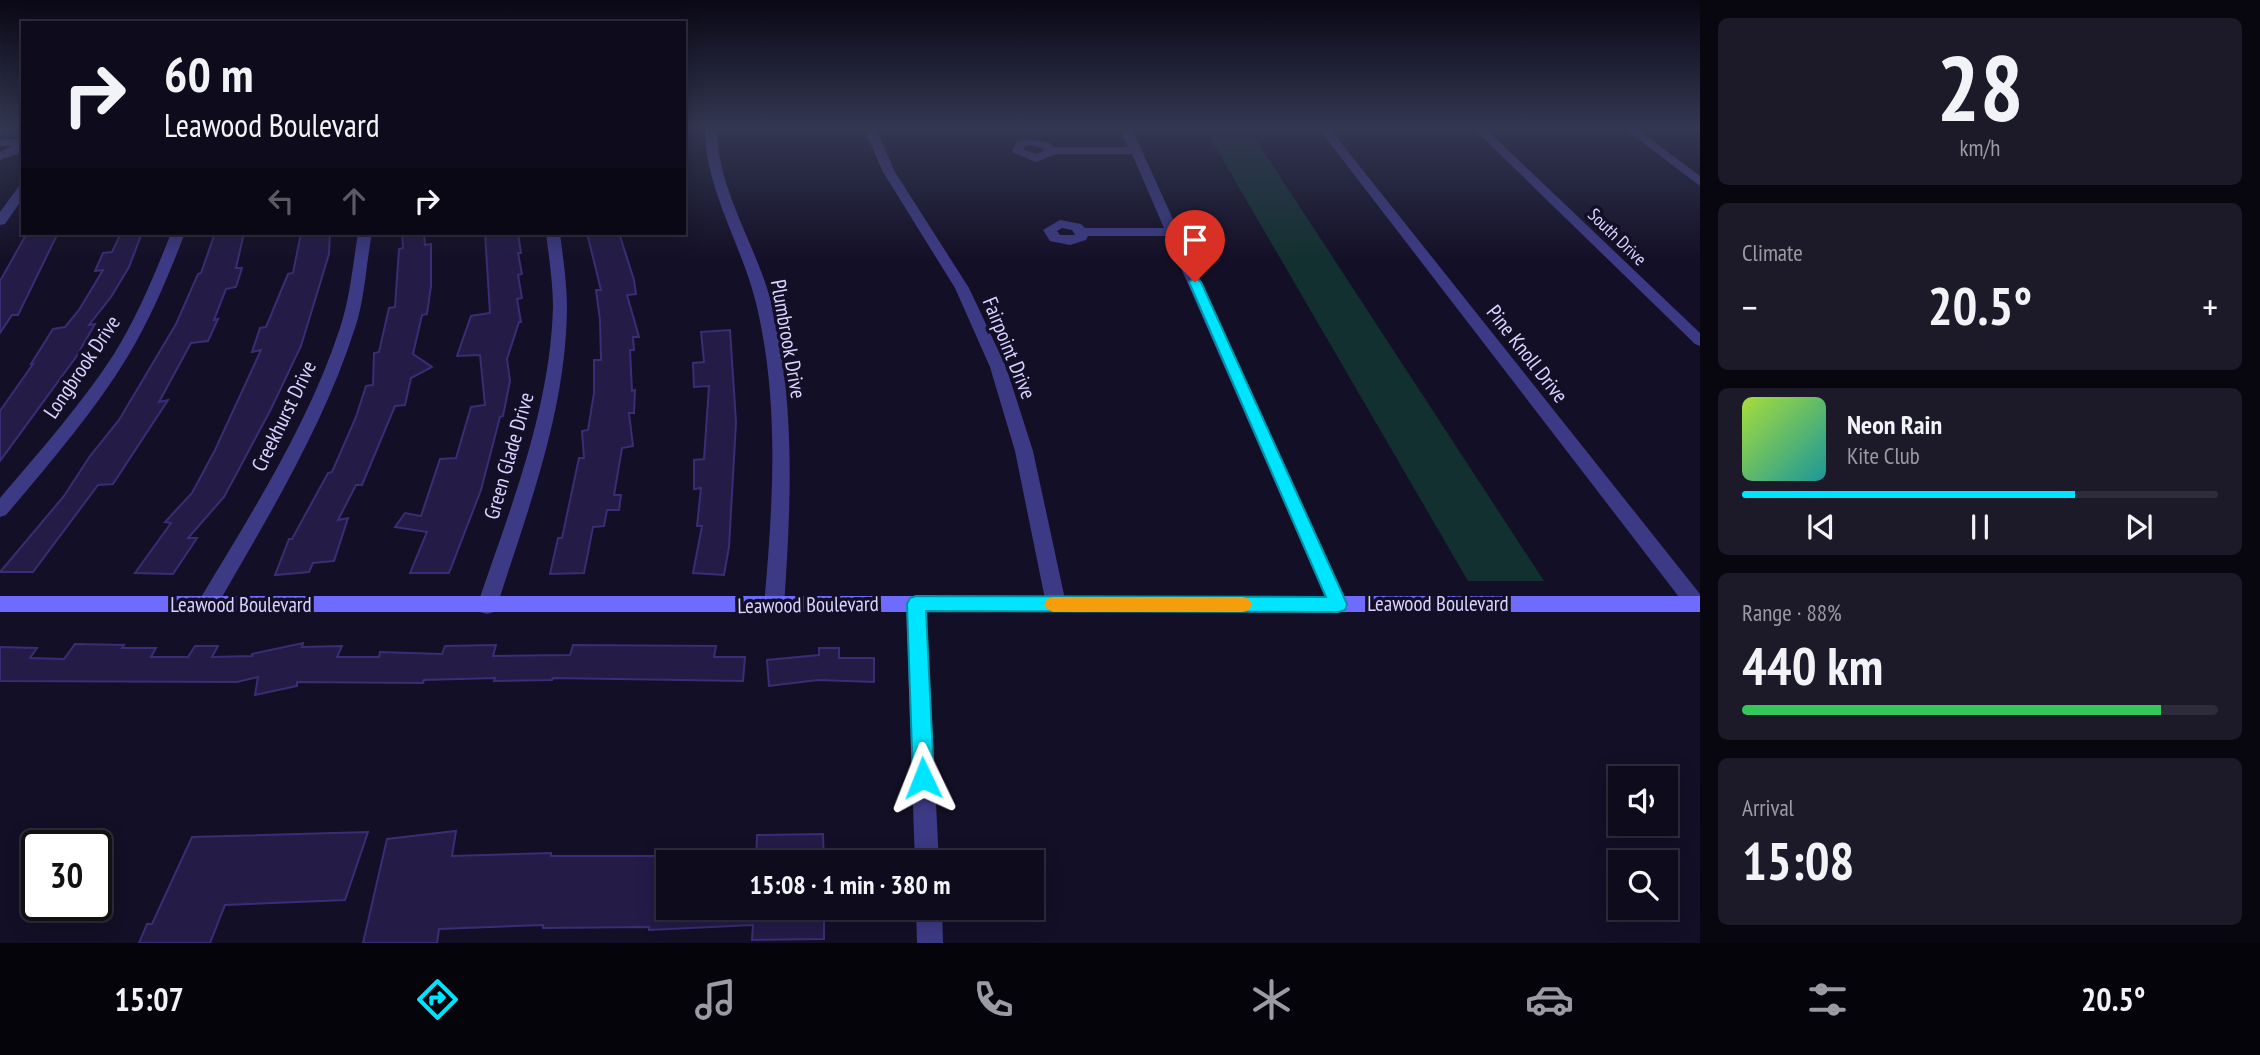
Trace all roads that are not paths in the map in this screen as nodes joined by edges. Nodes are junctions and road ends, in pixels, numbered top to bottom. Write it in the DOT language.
graph roads {
  1 [pos="716,173"];
  2 [pos="889,173"];
  3 [pos="1146,173"];
  4 [pos="1359,173"];
  5 [pos="1525,173"];
  6 [pos="21,192"];
  7 [pos="0,221"];
  8 [pos="1082,232"];
  9 [pos="1173,232"];
  10 [pos="177,235"];
  11 [pos="365,235"];
  12 [pos="553,235"];
  13 [pos="1700,341"];
  14 [pos="0,510"];
  15 [pos="0,604"];
  16 [pos="916,604"];
  17 [pos="1056,604"];
  18 [pos="1338,604"];
  19 [pos="1698,604"];
  20 [pos="207,605"];
  21 [pos="487,606"];
  22 [pos="775,606"];
  23 [pos="926,850"];
  24 [pos="929,920"];
  25 [pos="930,943"];
  1 -- 22 [label="street, Plumbrook Drive"];
  2 -- 17 [label="street, Fairpoint Drive"];
  3 -- 9 [label="street"];
  4 -- 19 [label="street, Pine Knoll Drive"];
  5 -- 13 [label="street, South Drive"];
  6 -- 7 [label="street"];
  8 -- 9 [label="street"];
  9 -- 18 [label="street"];
  10 -- 14 [label="street, Longbrook Drive"];
  11 -- 20 [label="street, Creekhurst Drive"];
  12 -- 21 [label="street, Green Glade Drive"];
  15 -- 20 [label="street, Leawood Boulevard"];
  16 -- 17 [label="street, Leawood Boulevard"];
  16 -- 22 [label="street, Leawood Boulevard"];
  16 -- 23 [label="street"];
  17 -- 18 [label="street, Leawood Boulevard"];
  18 -- 19 [label="street, Leawood Boulevard"];
  20 -- 21 [label="street, Leawood Boulevard"];
  21 -- 22 [label="street, Leawood Boulevard"];
  24 -- 25 [label="street"];
}
